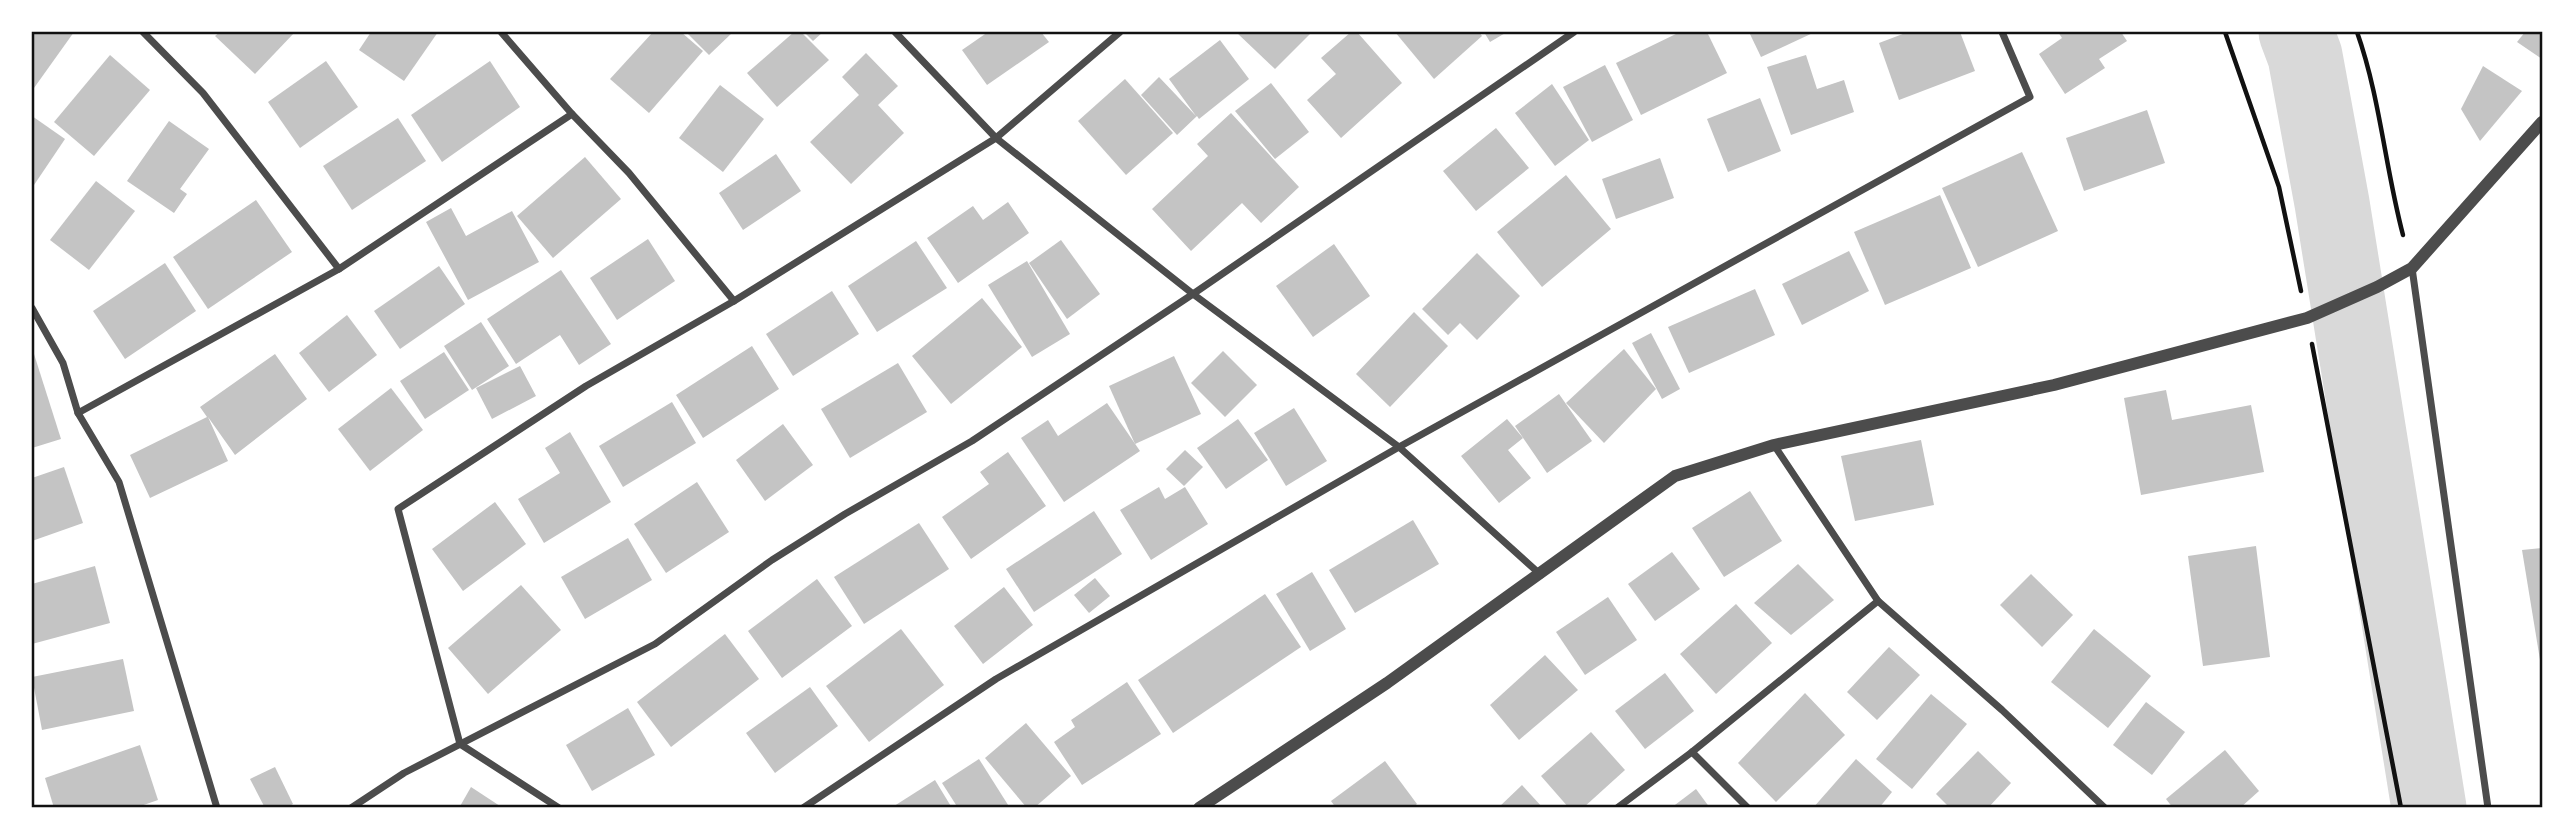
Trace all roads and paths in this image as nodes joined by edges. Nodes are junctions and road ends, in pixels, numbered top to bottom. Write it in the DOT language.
graph roads {
  1 [pos="143,32"];
  2 [pos="501,32"];
  3 [pos="895,32"];
  4 [pos="1120,32"];
  5 [pos="1574,32"];
  6 [pos="2002,32"];
  7 [pos="2225,32"];
  8 [pos="2357,32"];
  9 [pos="572,114"];
  10 [pos="2543,122"];
  11 [pos="996,138"];
  12 [pos="2412,268"];
  13 [pos="339,269"];
  14 [pos="1193,294"];
  15 [pos="734,301"];
  16 [pos="32,308"];
  17 [pos="2307,318"];
  18 [pos="78,413"];
  19 [pos="1774,445"];
  20 [pos="1399,447"];
  21 [pos="1541,575"];
  22 [pos="1878,601"];
  23 [pos="460,744"];
  24 [pos="1692,752"];
  25 [pos="217,807"];
  26 [pos="351,807"];
  27 [pos="559,807"];
  28 [pos="803,807"];
  29 [pos="1199,807"];
  30 [pos="1617,807"];
  31 [pos="1748,807"];
  32 [pos="2105,807"];
  33 [pos="2401,807"];
  34 [pos="2488,807"];
  1 -- 13 [label="street"];
  2 -- 9 [label="street"];
  3 -- 11 [label="street"];
  4 -- 11 [label="street"];
  5 -- 14 [label="street"];
  6 -- 20 [label="street"];
  7 -- 17 [label="path"];
  8 -- 12 [label="path"];
  9 -- 13 [label="street"];
  9 -- 15 [label="street"];
  10 -- 12 [label="street"];
  11 -- 14 [label="street"];
  11 -- 15 [label="street"];
  12 -- 17 [label="street"];
  12 -- 34 [label="street"];
  13 -- 18 [label="street"];
  14 -- 20 [label="street"];
  14 -- 23 [label="street"];
  15 -- 23 [label="street"];
  16 -- 18 [label="street"];
  17 -- 19 [label="street"];
  17 -- 33 [label="path"];
  18 -- 25 [label="street"];
  19 -- 21 [label="street"];
  19 -- 22 [label="street"];
  20 -- 21 [label="street"];
  20 -- 28 [label="street"];
  21 -- 29 [label="street"];
  22 -- 24 [label="street"];
  22 -- 32 [label="street"];
  23 -- 26 [label="street"];
  23 -- 27 [label="street"];
  24 -- 30 [label="street"];
  24 -- 31 [label="street"];
}
